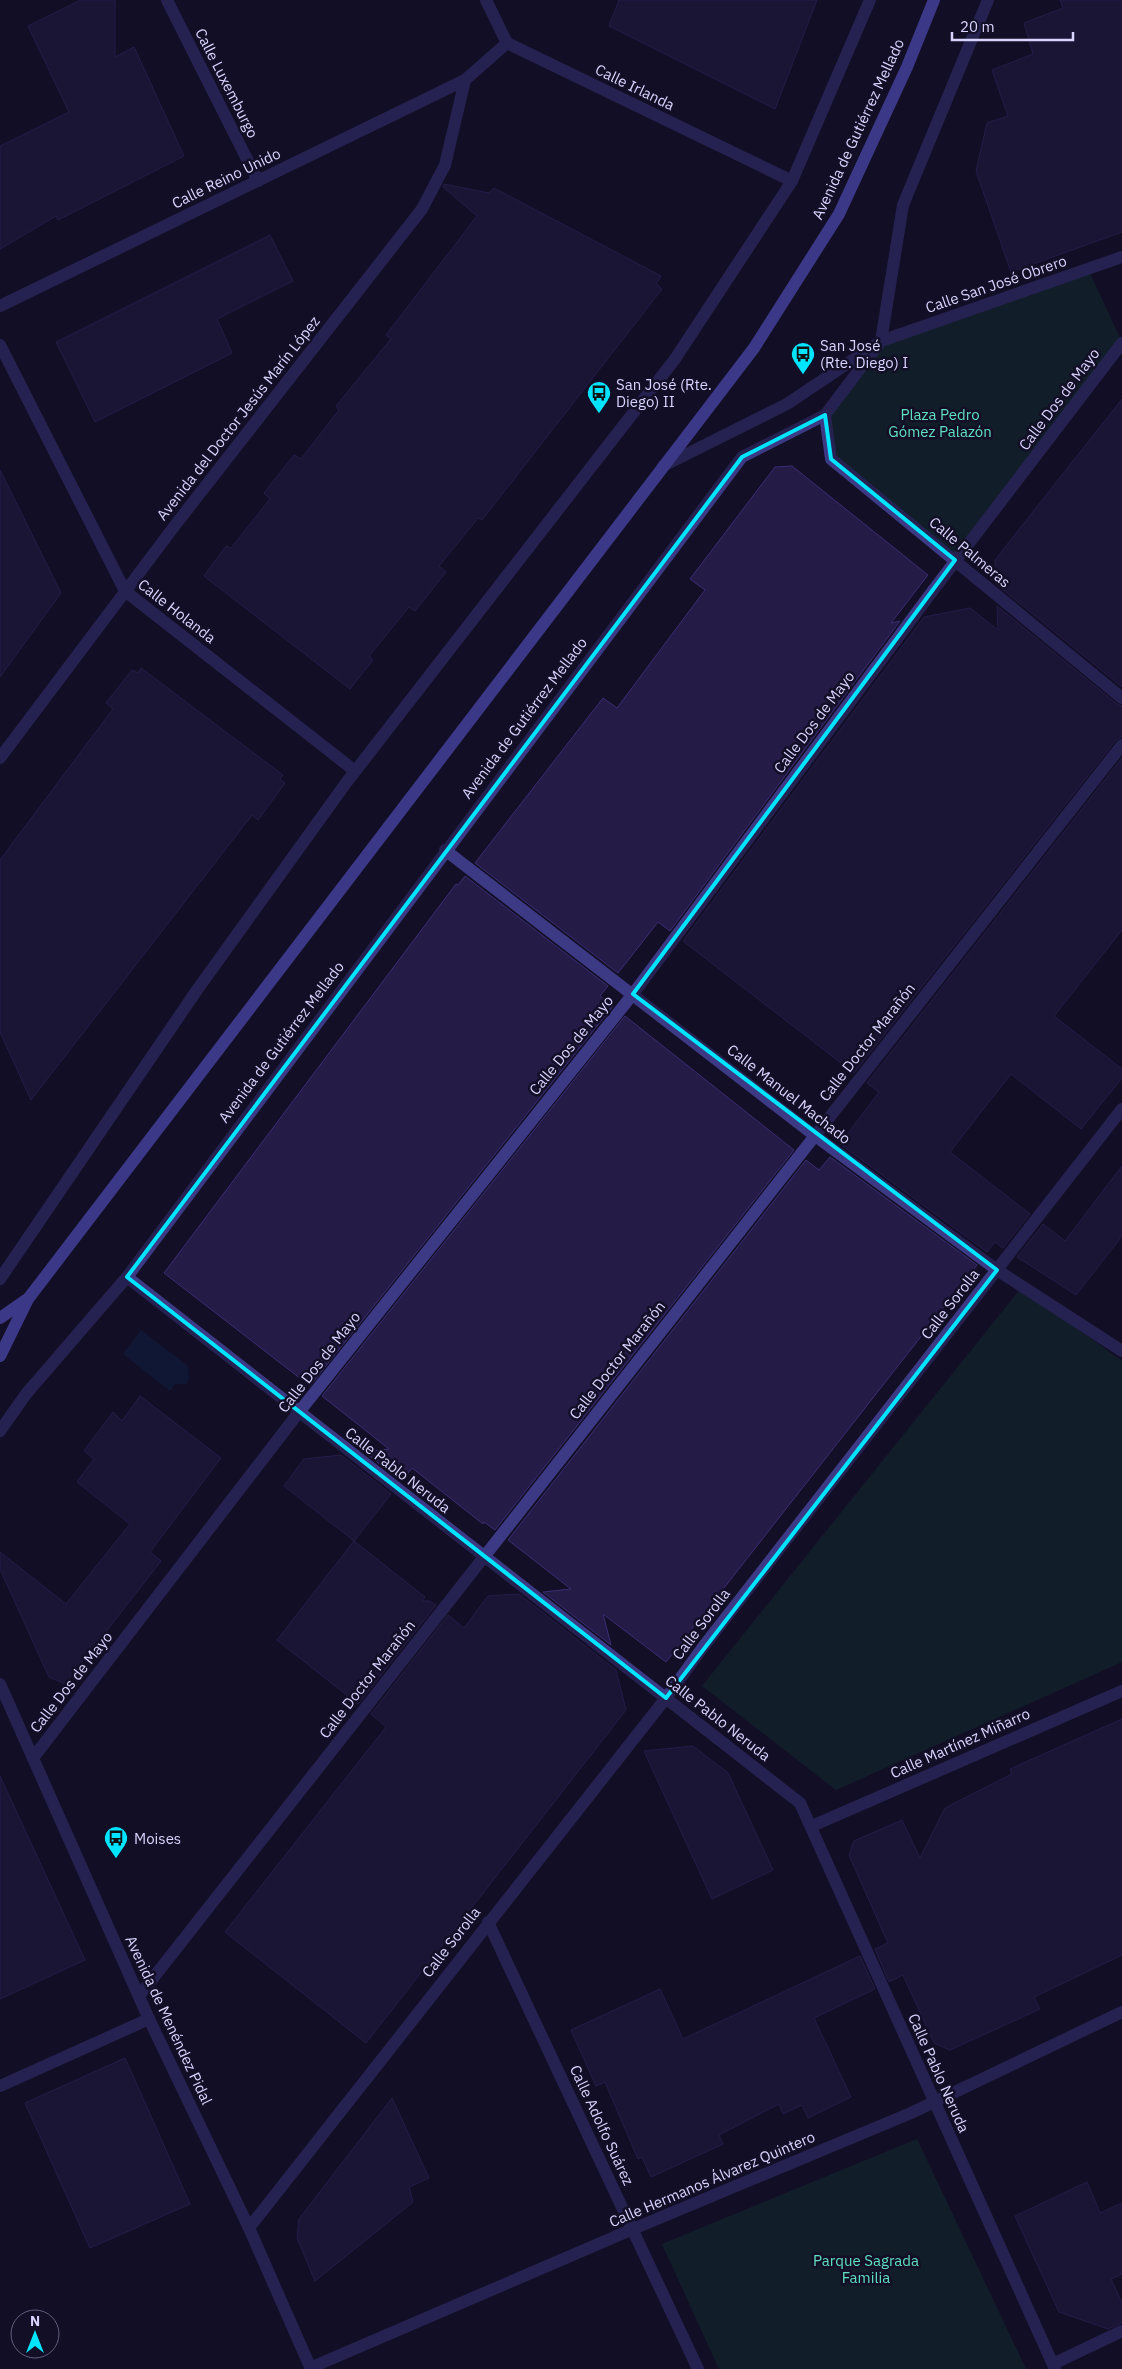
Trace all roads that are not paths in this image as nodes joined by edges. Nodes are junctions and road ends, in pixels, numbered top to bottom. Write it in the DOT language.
graph roads {
  1 [pos="167,0"];
  2 [pos="486,0"];
  3 [pos="870,0"];
  4 [pos="934,0"];
  5 [pos="988,0"];
  6 [pos="507,42"];
  7 [pos="465,80"];
  8 [pos="258,180"];
  9 [pos="792,180"];
  10 [pos="1122,257"];
  11 [pos="0,306"];
  12 [pos="881,341"];
  13 [pos="1122,343"];
  14 [pos="0,345"];
  15 [pos="825,415"];
  16 [pos="664,466"];
  17 [pos="955,560"];
  18 [pos="125,591"];
  19 [pos="1122,698"];
  20 [pos="1122,745"];
  21 [pos="0,758"];
  22 [pos="355,771"];
  23 [pos="445,850"];
  24 [pos="633,994"];
  25 [pos="1122,1110"];
  26 [pos="814,1135"];
  27 [pos="997,1270"];
  28 [pos="127,1277"];
  29 [pos="0,1279"];
  30 [pos="28,1299"];
  31 [pos="0,1318"];
  32 [pos="1122,1351"];
  33 [pos="0,1356"];
  34 [pos="299,1412"];
  35 [pos="0,1431"];
  36 [pos="483,1557"];
  37 [pos="0,1684"];
  38 [pos="1122,1690"];
  39 [pos="666,1698"];
  40 [pos="33,1758"];
  41 [pos="812,1826"];
  42 [pos="488,1922"];
  43 [pos="139,1996"];
  44 [pos="1122,2012"];
  45 [pos="149,2019"];
  46 [pos="0,2086"];
  47 [pos="934,2103"];
  48 [pos="249,2228"];
  49 [pos="633,2229"];
  50 [pos="1122,2331"];
  51 [pos="1054,2366"];
  52 [pos="310,2368"];
  53 [pos="698,2369"];
  1 -- 8 [label="street, Calle Luxemburgo"];
  2 -- 6 [label="street"];
  3 -- 9 [label="street"];
  4 -- 16 [label="main road, Avenida de Gutiérrez Mellado"];
  5 -- 12 [label="street, Avenida de Gutiérrez Mellado"];
  6 -- 7 [label="street, Calle Reino Unido"];
  6 -- 9 [label="street, Calle Irlanda"];
  7 -- 8 [label="street, Calle Reino Unido"];
  7 -- 18 [label="street, Avenida del Doctor Jesús Marín López"];
  8 -- 11 [label="street, Calle Reino Unido"];
  9 -- 22 [label="street"];
  10 -- 12 [label="street, Calle San José Obrero"];
  12 -- 15 [label="street, Avenida de Gutiérrez Mellado"];
  12 -- 16 [label="street, Calle San José Obrero"];
  13 -- 17 [label="street, Calle Dos de Mayo"];
  14 -- 18 [label="street, Calle Holanda"];
  15 -- 17 [label="street, Calle Palmeras"];
  15 -- 23 [label="street, Avenida de Gutiérrez Mellado"];
  16 -- 30 [label="main road, Avenida de Gutiérrez Mellado"];
  17 -- 19 [label="street, Calle Palmeras"];
  17 -- 24 [label="street, Calle Dos de Mayo"];
  18 -- 21 [label="street, Avenida del Doctor Jesús Marín López"];
  18 -- 22 [label="street, Calle Holanda"];
  20 -- 26 [label="street, Calle Doctor Marañón"];
  22 -- 29 [label="street"];
  23 -- 24 [label="street, Calle Manuel Machado"];
  23 -- 28 [label="street, Avenida de Gutiérrez Mellado"];
  24 -- 26 [label="street, Calle Manuel Machado"];
  24 -- 34 [label="street, Calle Dos de Mayo"];
  25 -- 27 [label="street, Calle Sorolla"];
  26 -- 27 [label="street, Calle Manuel Machado"];
  26 -- 36 [label="street, Calle Doctor Marañón"];
  27 -- 32 [label="street, Calle Manuel Machado"];
  27 -- 39 [label="street, Calle Sorolla"];
  28 -- 34 [label="street, Calle Pablo Neruda"];
  28 -- 35 [label="street, Avenida de Gutiérrez Mellado"];
  30 -- 31 [label="main road, Avenida de Gutiérrez Mellado"];
  30 -- 33 [label="main road, Avenida de Gutiérrez Mellado"];
  34 -- 36 [label="street, Calle Pablo Neruda"];
  34 -- 40 [label="street, Calle Dos de Mayo"];
  36 -- 39 [label="street, Calle Pablo Neruda"];
  36 -- 43 [label="street, Calle Doctor Marañón"];
  37 -- 40 [label="street, Avenida de Menéndez Pidal"];
  38 -- 41 [label="street, Calle Martínez Miñarro"];
  39 -- 41 [label="street, Calle Pablo Neruda"];
  39 -- 42 [label="street, Calle Sorolla"];
  40 -- 43 [label="street, Avenida de Menéndez Pidal"];
  41 -- 47 [label="street, Calle Pablo Neruda"];
  42 -- 48 [label="street, Calle Sorolla"];
  42 -- 49 [label="street, Calle Adolfo Suárez"];
  43 -- 45 [label="street, Avenida de Menéndez Pidal"];
  44 -- 47 [label="street, Calle Hermanos Álvarez Quintero"];
  45 -- 46 [label="street"];
  45 -- 48 [label="street, Avenida de Menéndez Pidal"];
  47 -- 49 [label="street, Calle Hermanos Álvarez Quintero"];
  47 -- 51 [label="street, Calle Pablo Neruda"];
  48 -- 52 [label="street, Avenida de Menéndez Pidal"];
  49 -- 52 [label="street, Calle Hermanos Álvarez Quintero"];
  49 -- 53 [label="street, Calle Adolfo Suárez"];
  50 -- 51 [label="street"];
}
